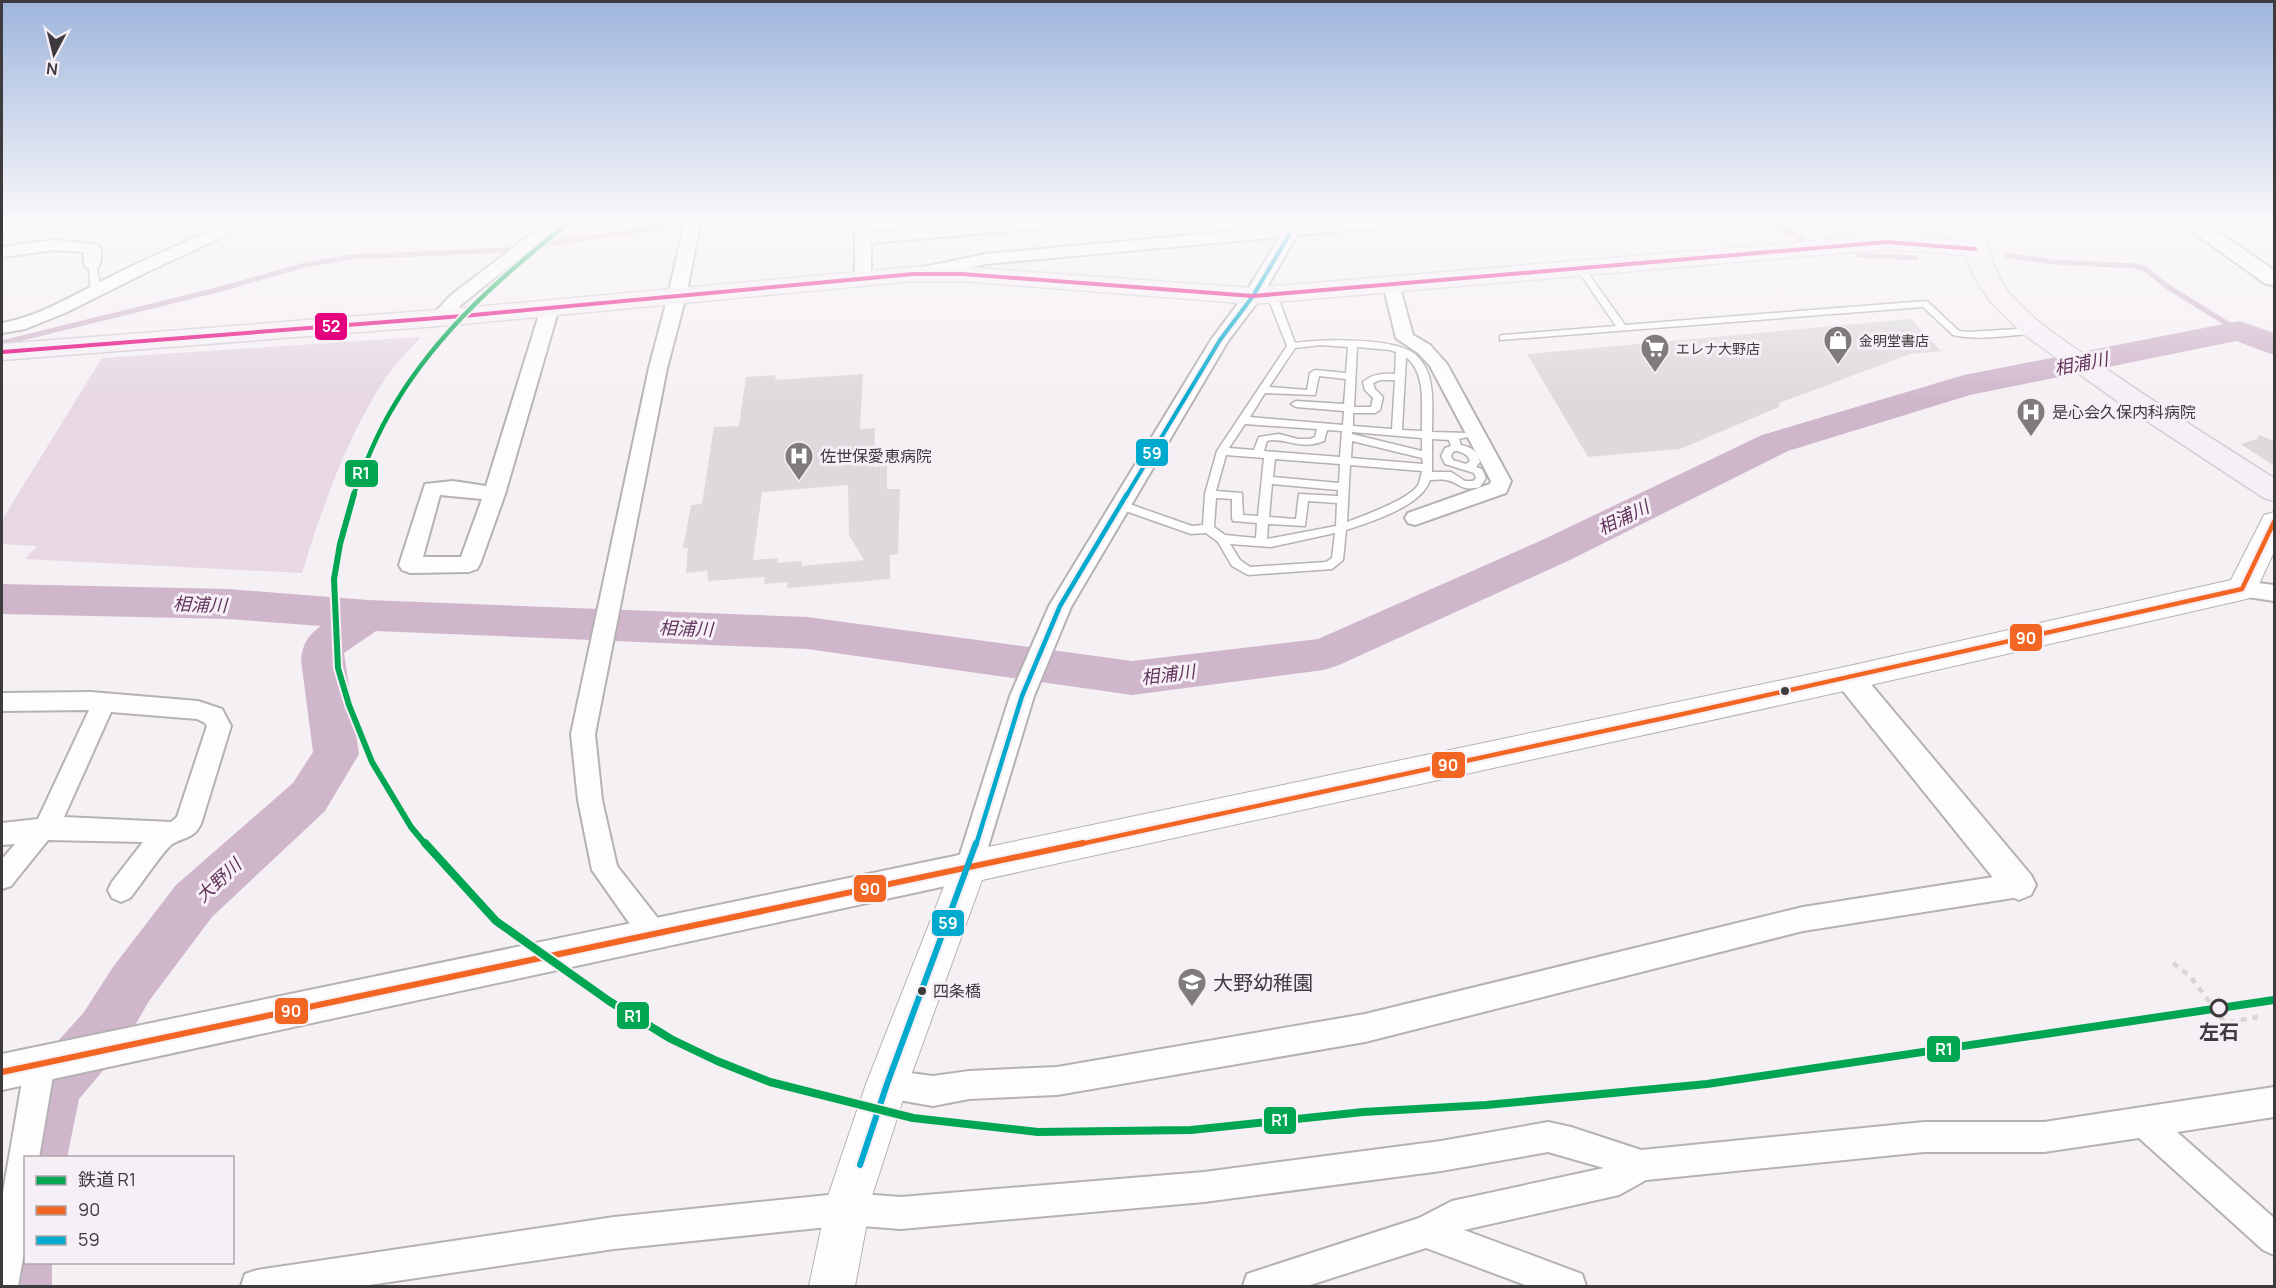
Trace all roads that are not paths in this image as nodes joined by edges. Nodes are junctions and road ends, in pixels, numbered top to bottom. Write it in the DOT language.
graph roads {
  1 [pos="94,280"];
  2 [pos="119,280"];
  3 [pos="482,280"];
  4 [pos="680,280"];
  5 [pos="851,280"];
  6 [pos="1049,280"];
  7 [pos="1269,280"];
  8 [pos="1437,280"];
  9 [pos="1588,280"];
  10 [pos="1989,280"];
  11 [pos="1391,284"];
  12 [pos="96,291"];
  13 [pos="1262,295"];
  14 [pos="677,296"];
  15 [pos="550,308"];
  16 [pos="439,318"];
  17 [pos="2,328"];
  18 [pos="1622,328"];
  19 [pos="2039,334"];
  20 [pos="1503,338"];
  21 [pos="1353,343"];
  22 [pos="1292,346"];
  23 [pos="1401,351"];
  24 [pos="2,352"];
  25 [pos="1351,377"];
  26 [pos="1400,378"];
  27 [pos="1262,390"];
  28 [pos="1296,404"];
  29 [pos="1349,409"];
  30 [pos="1242,420"];
  31 [pos="1323,426"];
  32 [pos="1347,432"];
  33 [pos="1397,432"];
  34 [pos="1427,434"];
  35 [pos="1456,448"];
  36 [pos="1221,451"];
  37 [pos="1264,455"];
  38 [pos="1345,462"];
  39 [pos="1427,466"];
  40 [pos="1464,467"];
  41 [pos="1451,476"];
  42 [pos="1267,480"];
  43 [pos="1344,487"];
  44 [pos="2274,491"];
  45 [pos="495,494"];
  46 [pos="1210,494"];
  47 [pos="1343,500"];
  48 [pos="1121,505"];
  49 [pos="1415,518"];
  50 [pos="1263,520"];
  51 [pos="2274,522"];
  52 [pos="1341,528"];
  53 [pos="1208,529"];
  54 [pos="1222,539"];
  55 [pos="1261,542"];
  56 [pos="2242,589"];
  57 [pos="2274,593"];
  58 [pos="1849,678"];
  59 [pos="2,702"];
  60 [pos="104,702"];
  61 [pos="44,829"];
  62 [pos="166,833"];
  63 [pos="2,834"];
  64 [pos="969,867"];
  65 [pos="6,880"];
  66 [pos="2019,885"];
  67 [pos="122,890"];
  68 [pos="654,935"];
  69 [pos="40,1064"];
  70 [pos="2,1072"];
  71 [pos="887,1084"];
  72 [pos="2274,1102"];
  73 [pos="2144,1122"];
  74 [pos="24,1156"];
  75 [pos="24,1158"];
  76 [pos="1641,1165"];
  77 [pos="849,1203"];
  78 [pos="1426,1232"];
  79 [pos="2274,1239"];
  80 [pos="2,1287"];
  81 [pos="257,1287"];
  82 [pos="832,1287"];
  83 [pos="1259,1287"];
  84 [pos="1570,1287"];
  1 -- 12 [label="lane"];
  2 -- 12 [label="street"];
  3 -- 16 [label="street"];
  4 -- 14 [label="street"];
  5 -- 14 [label="highway"];
  6 -- 13 [label="highway"];
  7 -- 13 [label="street"];
  8 -- 11 [label="highway"];
  9 -- 18 [label="lane"];
  10 -- 19 [label="highway"];
  11 -- 13 [label="highway"];
  11 -- 49 [label="street"];
  12 -- 17 [label="street"];
  13 -- 22 [label="lane"];
  13 -- 48 [label="street"];
  14 -- 15 [label="highway"];
  14 -- 68 [label="street"];
  15 -- 16 [label="highway"];
  15 -- 45 [label="street"];
  16 -- 24 [label="highway"];
  18 -- 19 [label="lane"];
  18 -- 20 [label="lane"];
  19 -- 44 [label="highway"];
  21 -- 22 [label="lane"];
  21 -- 23 [label="lane"];
  21 -- 25 [label="lane"];
  22 -- 27 [label="lane"];
  23 -- 26 [label="lane"];
  23 -- 34 [label="lane"];
  25 -- 27 [label="lane"];
  25 -- 29 [label="lane"];
  26 -- 29 [label="lane"];
  26 -- 33 [label="lane"];
  27 -- 30 [label="lane"];
  28 -- 29 [label="lane"];
  29 -- 32 [label="lane"];
  30 -- 31 [label="lane"];
  30 -- 36 [label="lane"];
  31 -- 32 [label="lane"];
  31 -- 37 [label="lane"];
  32 -- 33 [label="lane"];
  32 -- 38 [label="lane"];
  32 -- 39 [label="lane"];
  33 -- 34 [label="lane"];
  34 -- 35 [label="lane"];
  34 -- 39 [label="lane"];
  35 -- 40 [label="lane"];
  35 -- 40 [label="lane"];
  36 -- 37 [label="lane"];
  36 -- 46 [label="lane"];
  37 -- 38 [label="lane"];
  37 -- 42 [label="lane"];
  38 -- 39 [label="lane"];
  38 -- 43 [label="lane"];
  39 -- 41 [label="lane"];
  39 -- 52 [label="lane"];
  40 -- 41 [label="lane"];
  40 -- 41 [label="lane"];
  42 -- 43 [label="lane"];
  42 -- 50 [label="lane"];
  43 -- 47 [label="lane"];
  45 -- 45 [label="street"];
  46 -- 50 [label="lane"];
  46 -- 53 [label="lane"];
  47 -- 50 [label="lane"];
  47 -- 52 [label="lane"];
  48 -- 53 [label="lane"];
  48 -- 64 [label="street"];
  50 -- 55 [label="lane"];
  51 -- 56 [label="main road"];
  52 -- 54 [label="lane"];
  52 -- 55 [label="lane"];
  53 -- 54 [label="lane"];
  54 -- 55 [label="lane"];
  56 -- 57 [label="street"];
  56 -- 58 [label="main road"];
  58 -- 64 [label="main road"];
  58 -- 66 [label="street"];
  59 -- 60 [label="street"];
  60 -- 61 [label="street"];
  60 -- 62 [label="street"];
  61 -- 62 [label="street"];
  61 -- 63 [label="street"];
  61 -- 65 [label="street"];
  62 -- 67 [label="street"];
  64 -- 68 [label="street"];
  64 -- 71 [label="main road"];
  66 -- 71 [label="street"];
  68 -- 69 [label="street"];
  69 -- 70 [label="street"];
  69 -- 74 [label="street"];
  71 -- 77 [label="main road"];
  72 -- 73 [label="street"];
  73 -- 76 [label="street"];
  73 -- 79 [label="street"];
  75 -- 80 [label="street"];
  76 -- 77 [label="street"];
  76 -- 78 [label="street"];
  77 -- 81 [label="street"];
  77 -- 82 [label="main road"];
  78 -- 83 [label="street"];
  78 -- 84 [label="street"];
}
